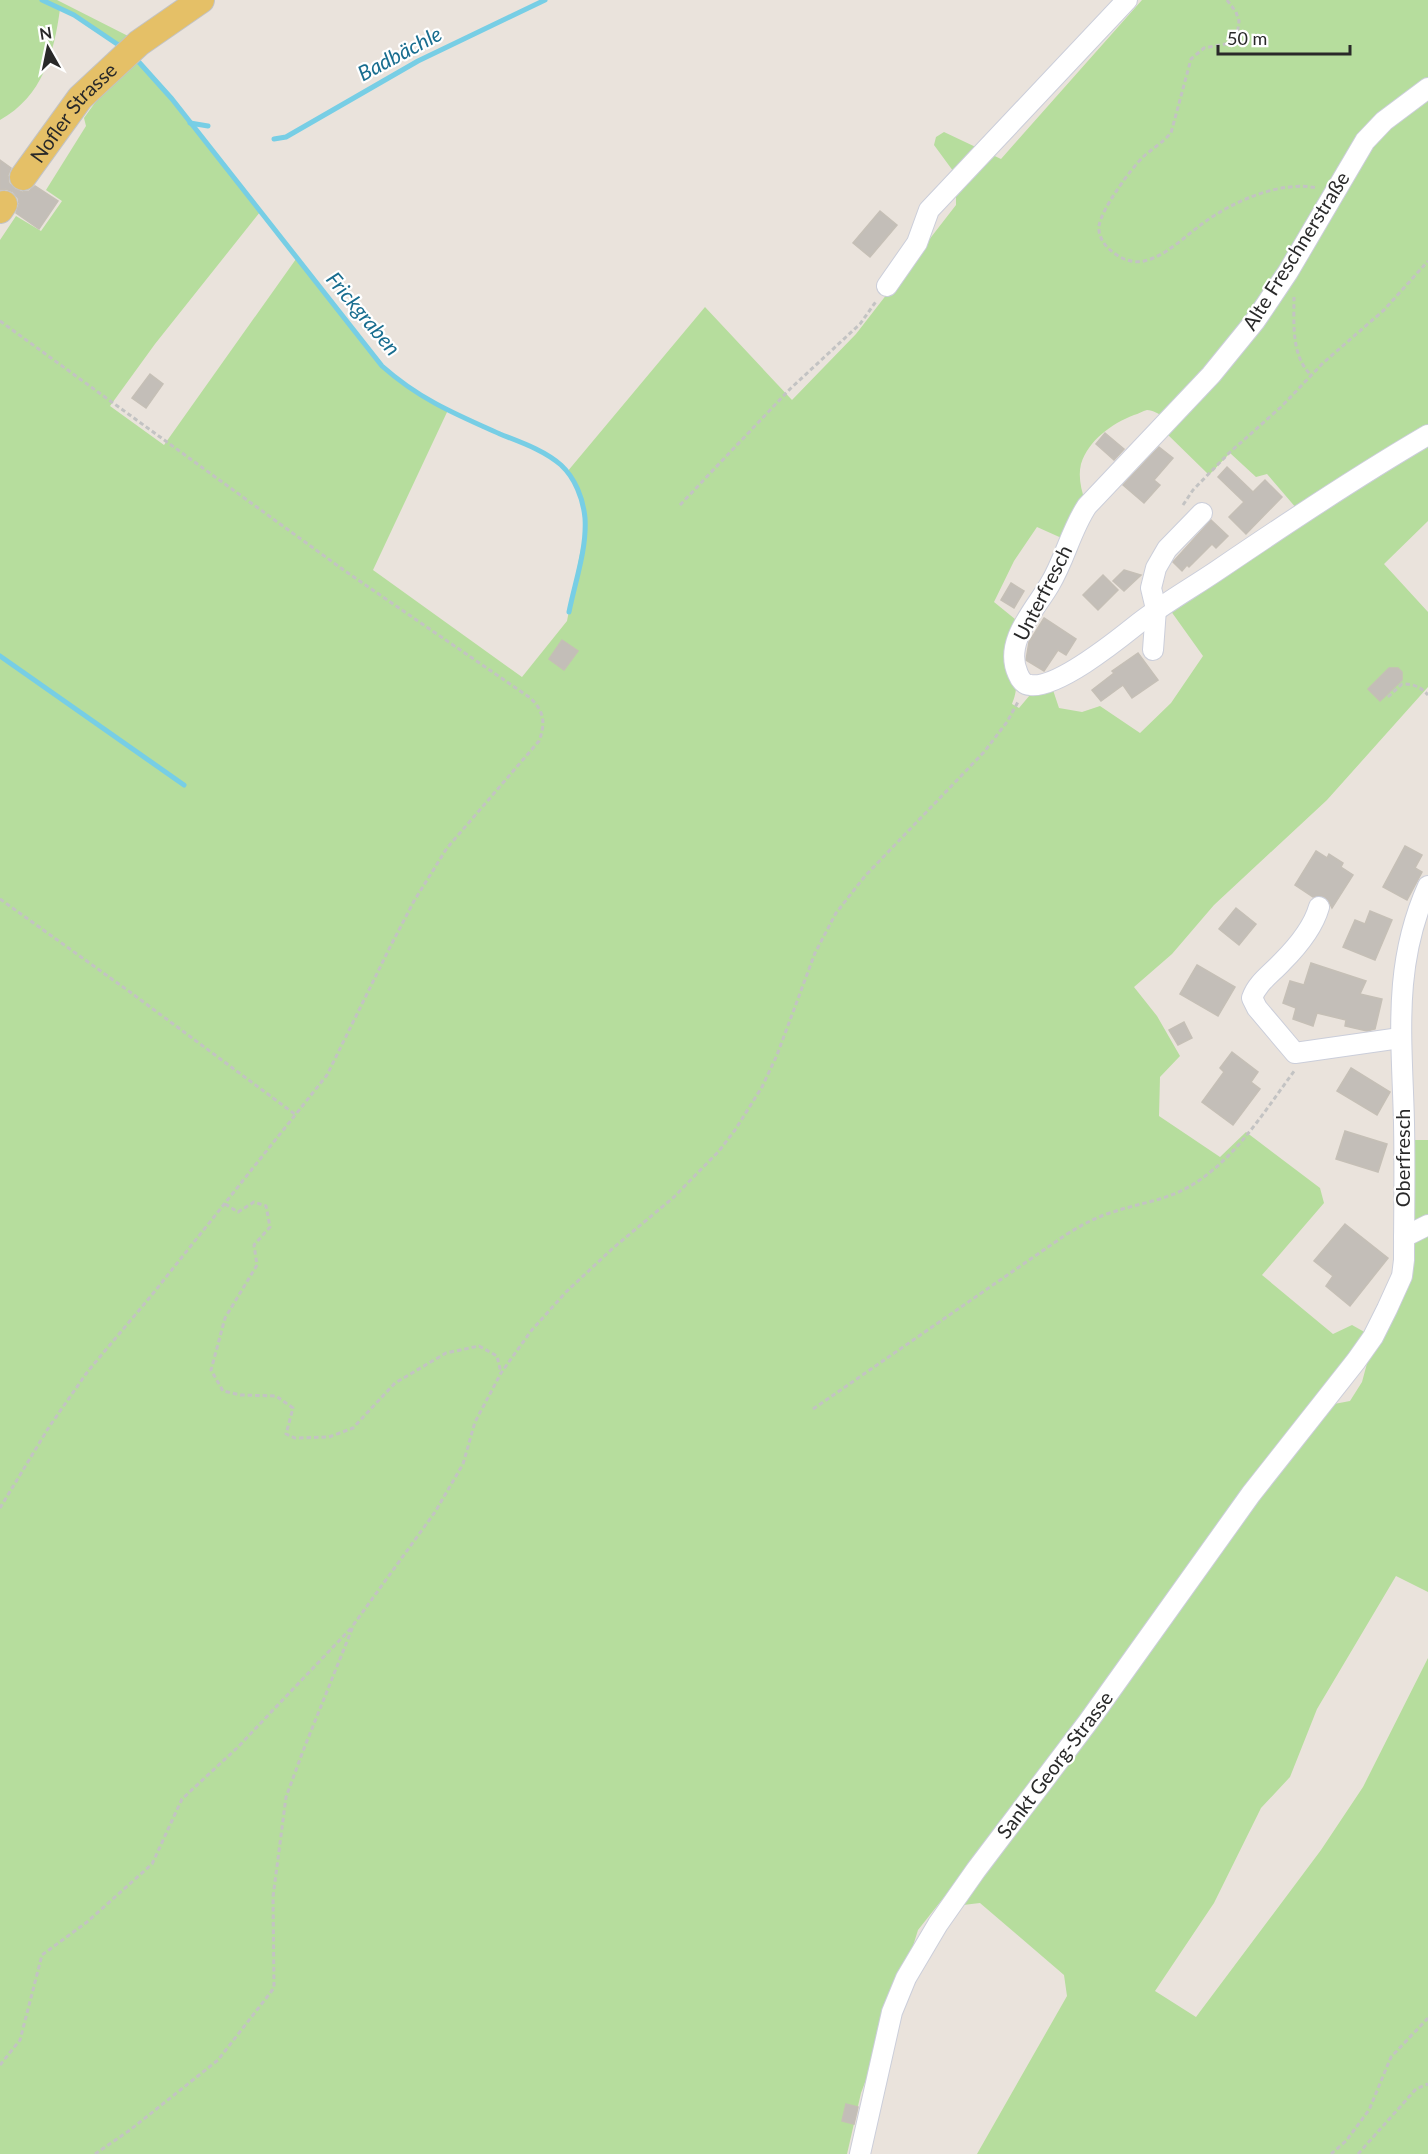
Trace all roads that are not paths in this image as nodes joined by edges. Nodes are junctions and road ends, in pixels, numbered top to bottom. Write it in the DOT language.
graph roads {
  1 [pos="201,0"];
  2 [pos="1127,0"];
  3 [pos="1428,88"];
  4 [pos="23,177"];
  5 [pos="887,286"];
  6 [pos="1168,419"];
  7 [pos="1428,435"];
  8 [pos="1202,513"];
  9 [pos="1156,609"];
  10 [pos="1153,650"];
  11 [pos="1428,885"];
  12 [pos="1319,907"];
  13 [pos="1400,1038"];
  14 [pos="1428,1225"];
  15 [pos="1404,1237"];
  16 [pos="1317,1408"];
  17 [pos="860,2154"];
  1 -- 4 [label="main road, Nofler Strasse"];
  2 -- 5 [label="street"];
  3 -- 6 [label="street, Alte Freschnerstraße"];
  6 -- 9 [label="street, Unterfresch"];
  7 -- 9 [label="street"];
  8 -- 9 [label="street"];
  9 -- 10 [label="street"];
  11 -- 13 [label="street, Oberfresch"];
  12 -- 13 [label="street"];
  13 -- 15 [label="street, Oberfresch"];
  14 -- 15 [label="street"];
  15 -- 16 [label="street, Oberfresch"];
  16 -- 17 [label="street, Sankt Georg-Strasse"];
}
